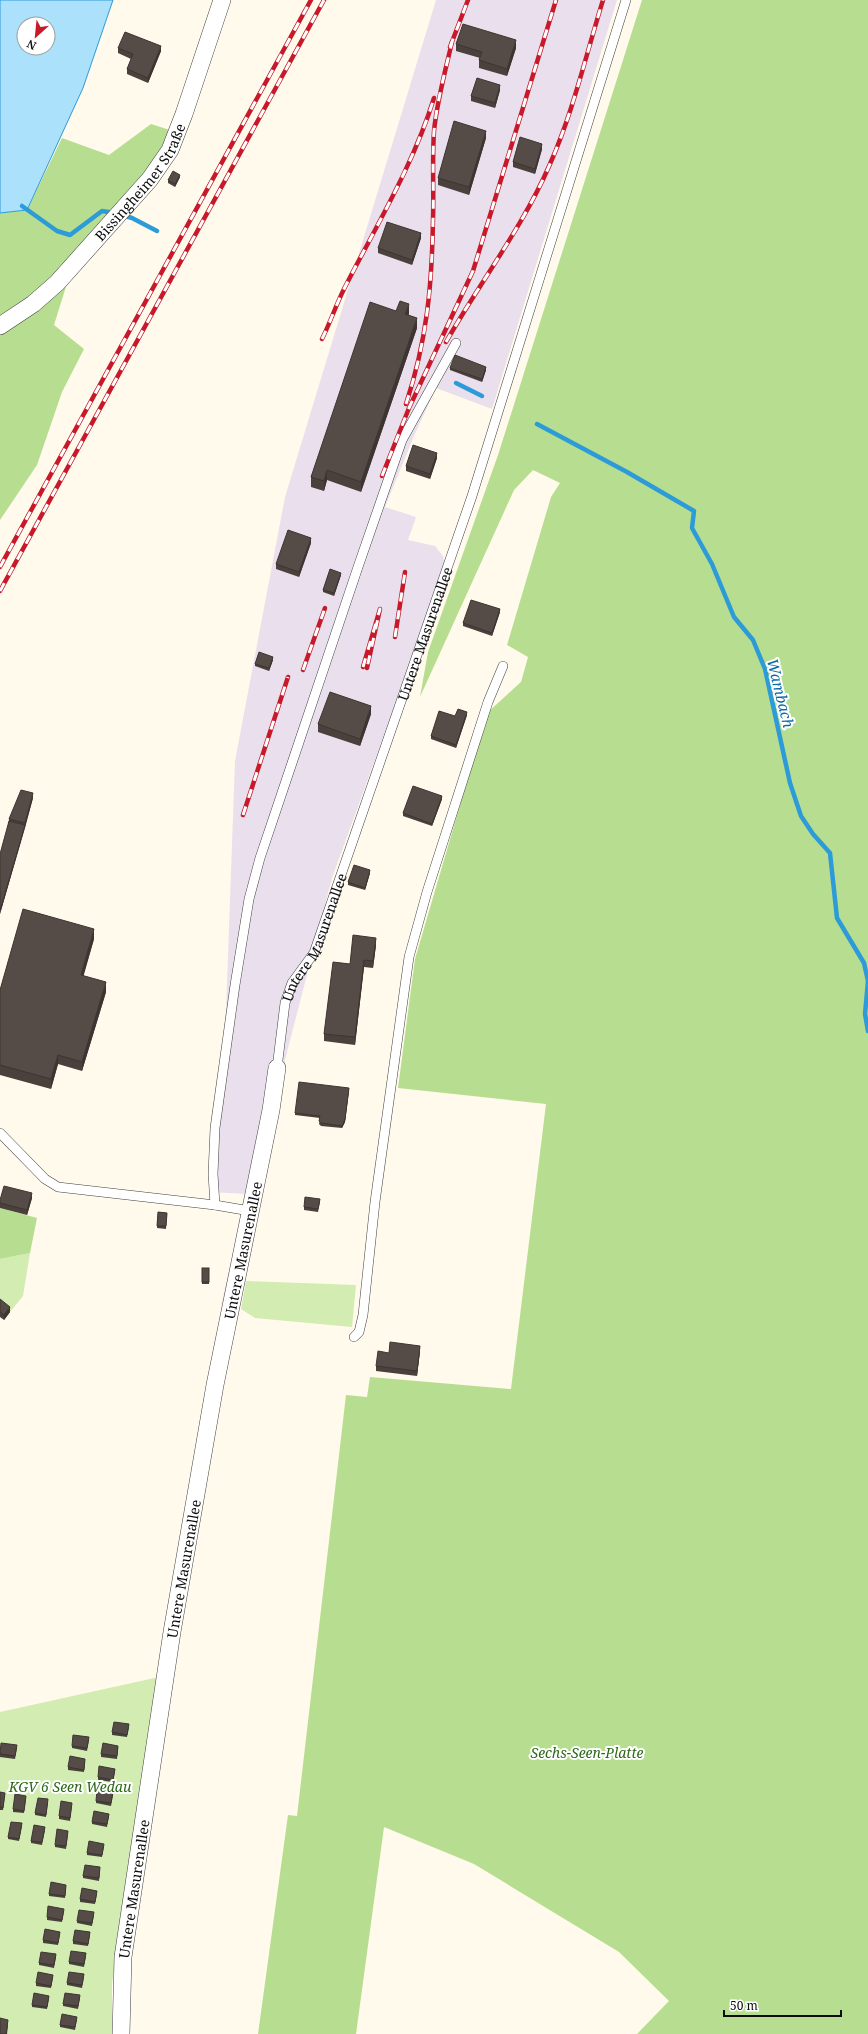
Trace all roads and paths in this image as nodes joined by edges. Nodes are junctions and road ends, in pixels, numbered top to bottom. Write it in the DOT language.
graph roads {
  1 [pos="222,0"];
  2 [pos="626,0"];
  3 [pos="0,326"];
  4 [pos="456,343"];
  5 [pos="503,666"];
  6 [pos="277,1068"];
  7 [pos="0,1133"];
  8 [pos="215,1205"];
  9 [pos="250,1211"];
  10 [pos="354,1337"];
  11 [pos="121,2034"];
  1 -- 3 [label="street, Bissingheimer Straße"];
  2 -- 6 [label="lane, Untere Masurenallee"];
  4 -- 8 [label="lane"];
  5 -- 10 [label="lane"];
  6 -- 9 [label="street, Untere Masurenallee"];
  7 -- 8 [label="lane"];
  8 -- 9 [label="lane"];
  9 -- 11 [label="street, Untere Masurenallee"];
}
